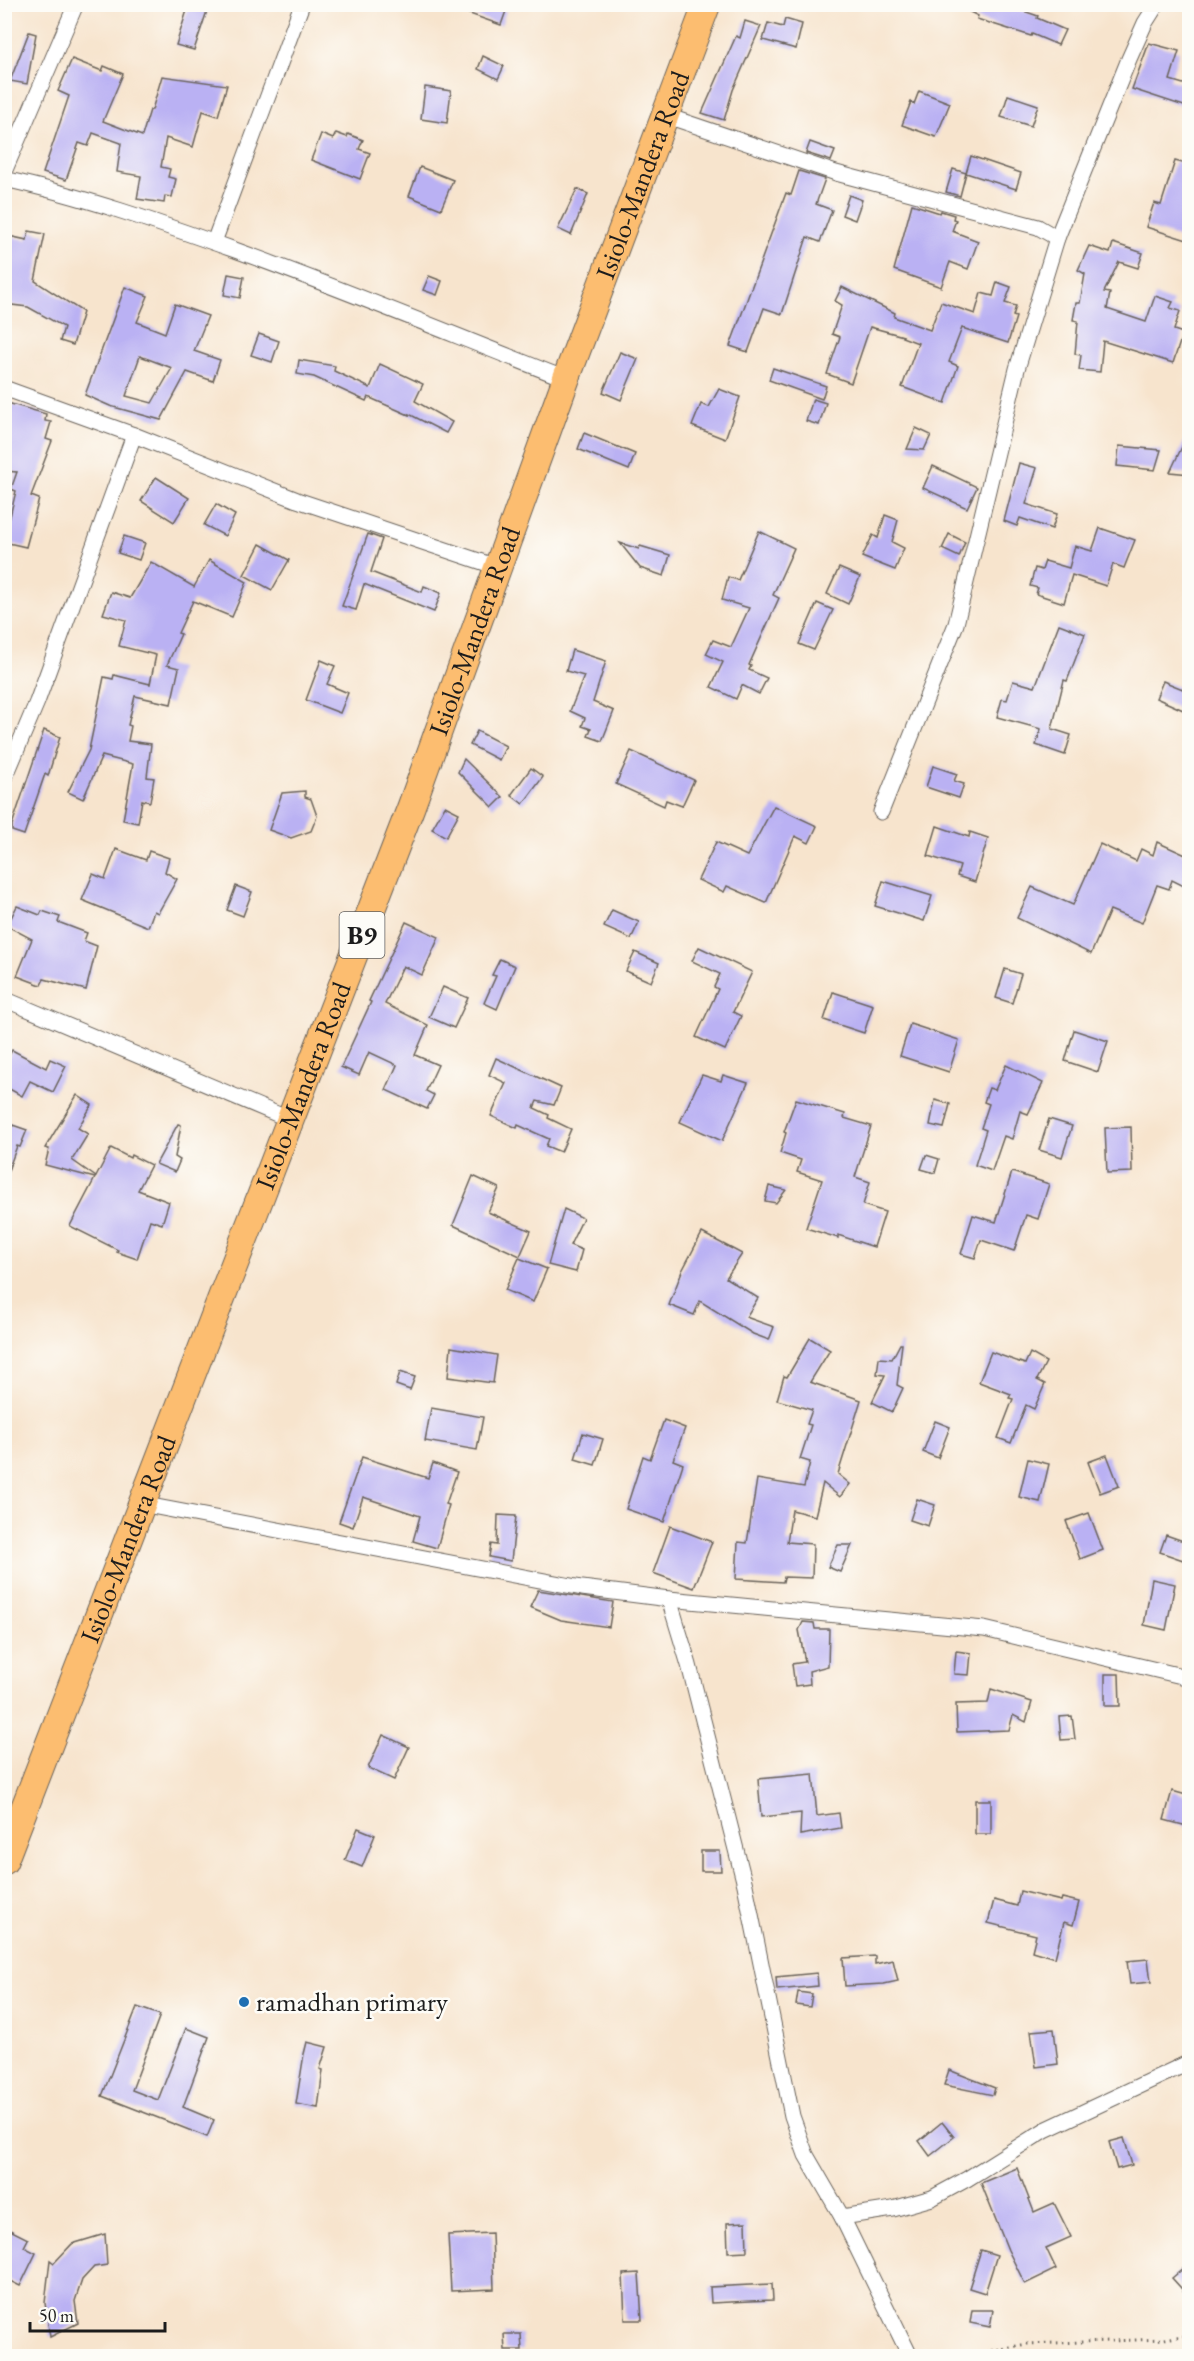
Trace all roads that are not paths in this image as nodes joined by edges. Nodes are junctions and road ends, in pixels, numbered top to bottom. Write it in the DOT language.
graph roads {
  1 [pos="76,4"];
  2 [pos="302,4"];
  3 [pos="707,4"];
  4 [pos="1157,4"];
  5 [pos="664,115"];
  6 [pos="4,172"];
  7 [pos="4,179"];
  8 [pos="1057,238"];
  9 [pos="214,242"];
  10 [pos="566,379"];
  11 [pos="4,388"];
  12 [pos="134,435"];
  13 [pos="497,567"];
  14 [pos="4,780"];
  15 [pos="881,812"];
  16 [pos="4,999"];
  17 [pos="291,1120"];
  18 [pos="141,1504"];
  19 [pos="669,1599"];
  20 [pos="1190,1678"];
  21 [pos="4,1861"];
  22 [pos="1190,2062"];
  23 [pos="842,2217"];
  24 [pos="910,2356"];
  1 -- 6 [label="street"];
  2 -- 9 [label="street"];
  3 -- 5 [label="highway, Isiolo-Mandera Road / B9"];
  4 -- 8 [label="street"];
  5 -- 8 [label="street"];
  5 -- 10 [label="highway, Isiolo-Mandera Road / B9"];
  7 -- 9 [label="street"];
  8 -- 15 [label="street"];
  9 -- 10 [label="street"];
  10 -- 13 [label="highway, Isiolo-Mandera Road / B9"];
  11 -- 12 [label="street"];
  12 -- 13 [label="street"];
  12 -- 14 [label="street"];
  13 -- 17 [label="highway, Isiolo-Mandera Road / B9"];
  16 -- 17 [label="street"];
  17 -- 18 [label="highway, Isiolo-Mandera Road / B9"];
  18 -- 19 [label="street"];
  18 -- 21 [label="highway, Isiolo-Mandera Road / B9"];
  19 -- 20 [label="street"];
  19 -- 23 [label="street"];
  22 -- 23 [label="street"];
  23 -- 24 [label="street"];
}
